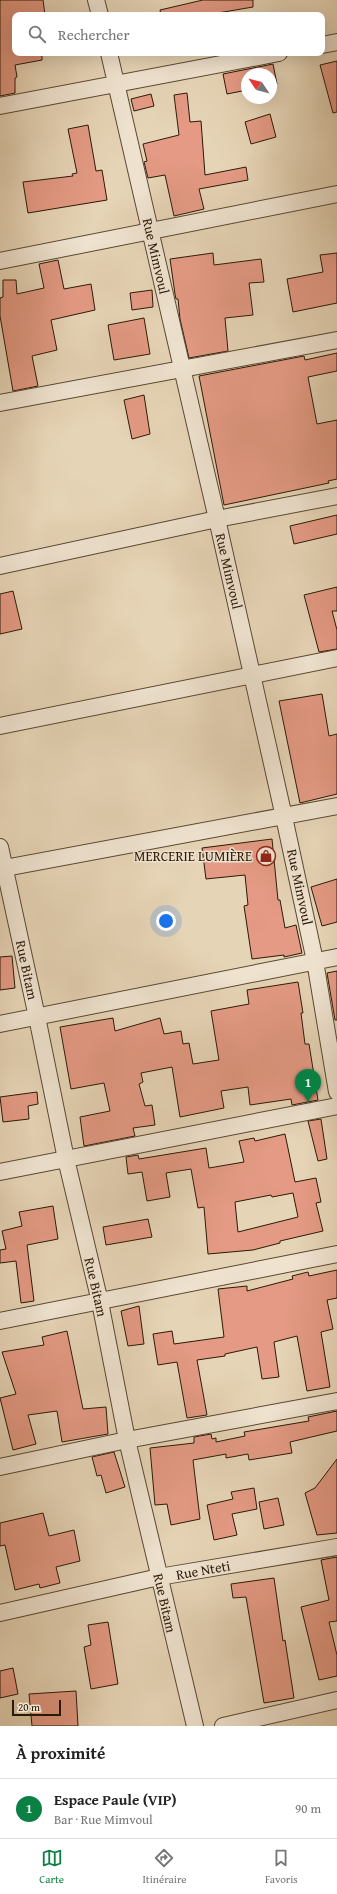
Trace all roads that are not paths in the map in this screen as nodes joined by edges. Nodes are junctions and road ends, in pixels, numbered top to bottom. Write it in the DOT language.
graph roads {
  1 [pos="96,0"];
  2 [pos="99,12"];
  3 [pos="337,42"];
  4 [pos="325,44"];
  5 [pos="110,56"];
  6 [pos="264,56"];
  7 [pos="116,85"];
  8 [pos="0,106"];
  9 [pos="337,194"];
  10 [pos="150,232"];
  11 [pos="0,261"];
  12 [pos="337,340"];
  13 [pos="181,368"];
  14 [pos="0,403"];
  15 [pos="337,496"];
  16 [pos="217,519"];
  17 [pos="0,566"];
  18 [pos="337,658"];
  19 [pos="252,674"];
  20 [pos="0,726"];
  21 [pos="337,806"];
  22 [pos="284,817"];
  23 [pos="0,847"];
  24 [pos="2,869"];
  25 [pos="337,956"];
  26 [pos="315,961"];
  27 [pos="37,1016"];
  28 [pos="0,1024"];
  29 [pos="337,1092"];
  30 [pos="337,1106"];
  31 [pos="66,1159"];
  32 [pos="0,1172"];
  33 [pos="337,1254"];
  34 [pos="100,1302"];
  35 [pos="0,1321"];
  36 [pos="337,1401"];
  37 [pos="127,1440"];
  38 [pos="0,1467"];
  39 [pos="337,1547"];
  40 [pos="159,1577"];
  41 [pos="0,1613"];
  42 [pos="337,1700"];
  43 [pos="195,1726"];
  44 [pos="223,1726"];
  1 -- 2 [label="street"];
  3 -- 4 [label="street"];
  5 -- 7 [label="street, Rue Mimvoul"];
  6 -- 7 [label="street"];
  7 -- 8 [label="street"];
  7 -- 10 [label="street, Rue Mimvoul"];
  9 -- 10 [label="street"];
  10 -- 11 [label="street"];
  10 -- 13 [label="street, Rue Mimvoul"];
  12 -- 13 [label="street"];
  13 -- 14 [label="street"];
  13 -- 16 [label="street, Rue Mimvoul"];
  15 -- 16 [label="street"];
  16 -- 17 [label="street"];
  16 -- 19 [label="street, Rue Mimvoul"];
  18 -- 19 [label="street"];
  19 -- 20 [label="street"];
  19 -- 22 [label="street, Rue Mimvoul"];
  21 -- 22 [label="street"];
  22 -- 24 [label="street"];
  22 -- 26 [label="street, Rue Mimvoul"];
  23 -- 24 [label="street, Rue Bitam"];
  24 -- 27 [label="street, Rue Bitam"];
  25 -- 26 [label="street"];
  26 -- 27 [label="street"];
  26 -- 29 [label="street, Rue Mimvoul"];
  27 -- 28 [label="street"];
  27 -- 31 [label="street, Rue Bitam"];
  30 -- 31 [label="street"];
  31 -- 32 [label="street"];
  31 -- 34 [label="street, Rue Bitam"];
  33 -- 34 [label="street"];
  34 -- 35 [label="street"];
  34 -- 37 [label="street, Rue Bitam"];
  36 -- 37 [label="street"];
  37 -- 38 [label="street"];
  37 -- 40 [label="street, Rue Bitam"];
  39 -- 40 [label="street, Rue Nteti"];
  40 -- 41 [label="street, Rue Nteti"];
  40 -- 43 [label="street, Rue Bitam"];
  42 -- 44 [label="street"];
}
